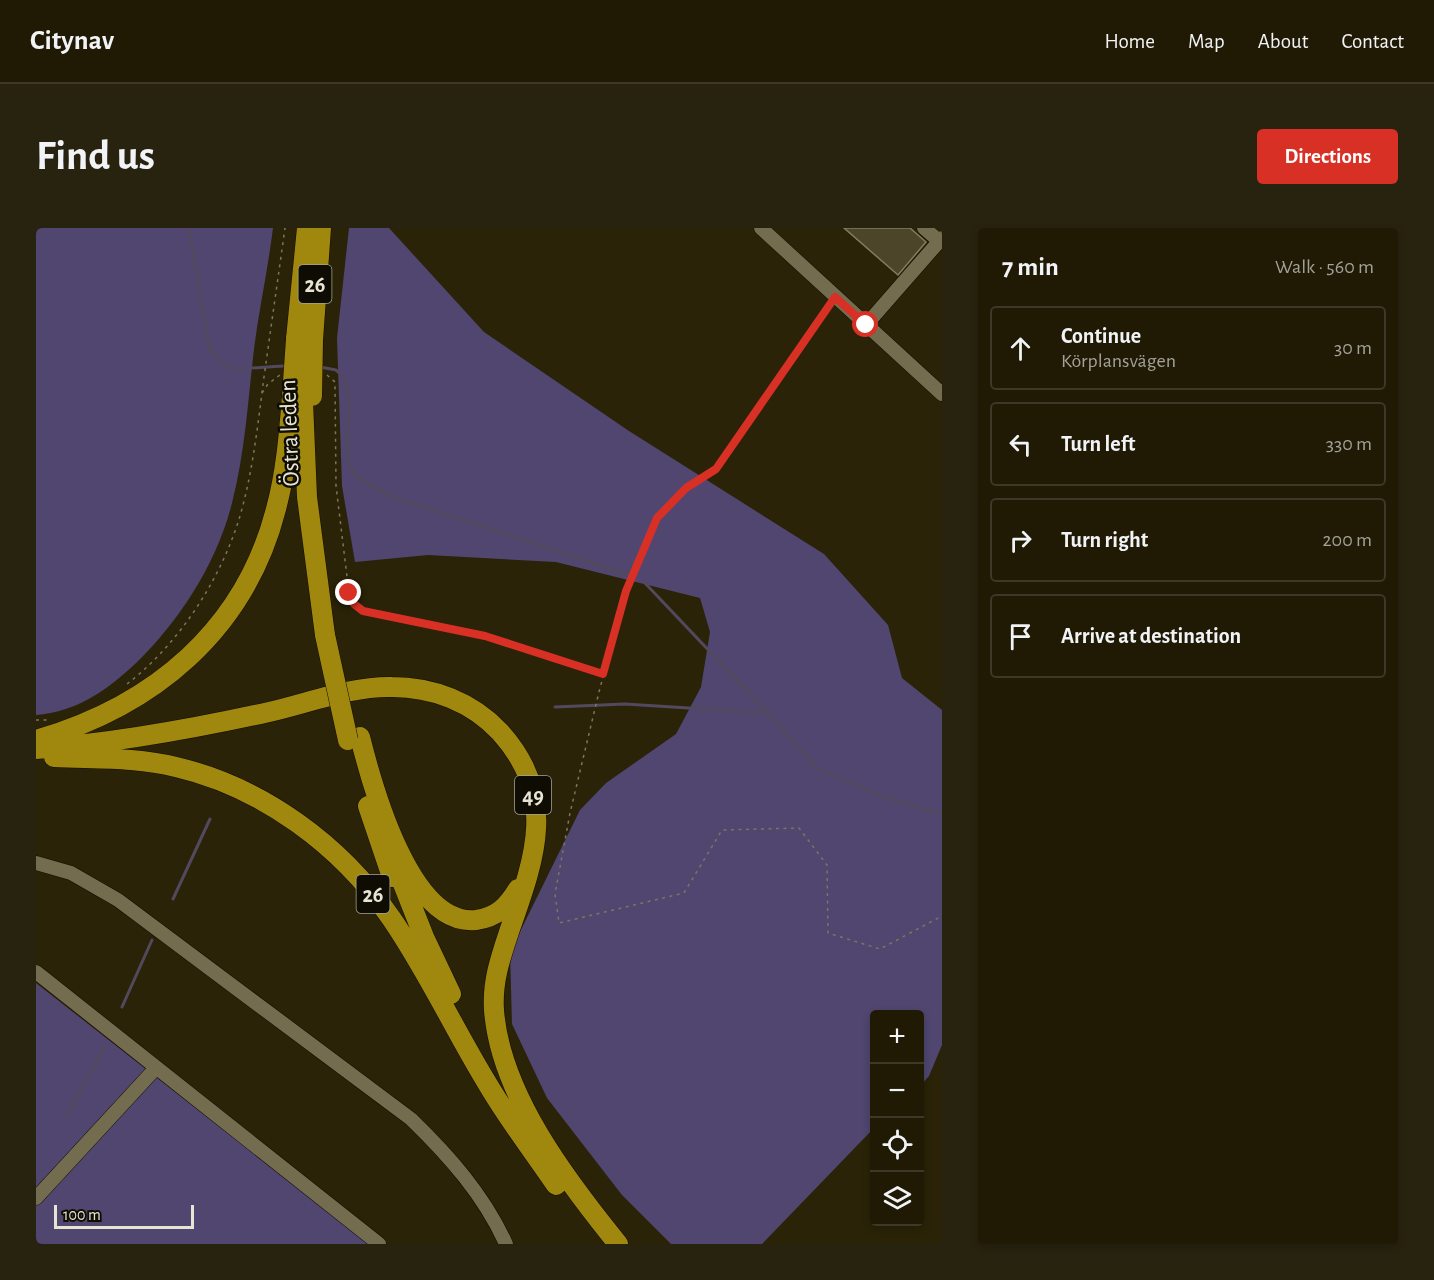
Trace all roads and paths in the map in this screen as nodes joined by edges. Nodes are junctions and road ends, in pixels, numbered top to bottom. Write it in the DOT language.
graph roads {
  1 [pos="285,228"];
  2 [pos="308,228"];
  3 [pos="312,228"];
  4 [pos="321,228"];
  5 [pos="761,228"];
  6 [pos="924,228"];
  7 [pos="940,239"];
  8 [pos="835,297"];
  9 [pos="866,325"];
  10 [pos="304,340"];
  11 [pos="287,373"];
  12 [pos="324,374"];
  13 [pos="262,394"];
  14 [pos="942,394"];
  15 [pos="302,396"];
  16 [pos="603,674"];
  17 [pos="127,684"];
  18 [pos="51,724"];
  19 [pos="40,732"];
  20 [pos="355,739"];
  21 [pos="36,749"];
  22 [pos="36,755"];
  23 [pos="36,863"];
  24 [pos="942,916"];
  25 [pos="36,972"];
  26 [pos="155,1069"];
  27 [pos="530,1148"];
  28 [pos="36,1198"];
  29 [pos="379,1244"];
  30 [pos="506,1244"];
  31 [pos="601,1244"];
  32 [pos="611,1244"];
  33 [pos="618,1244"];
  1 -- 13 [label="path"];
  2 -- 10 [label="highway"];
  3 -- 10 [label="highway, Östra leden / 26"];
  4 -- 10 [label="highway, Östra leden / 26"];
  5 -- 8 [label="street"];
  6 -- 7 [label="street"];
  7 -- 9 [label="street"];
  8 -- 9 [label="street"];
  8 -- 16 [label="path"];
  9 -- 14 [label="street"];
  10 -- 15 [label="highway, Östra leden / 26"];
  11 -- 13 [label="path"];
  12 -- 16 [label="path"];
  13 -- 17 [label="path"];
  15 -- 19 [label="highway"];
  15 -- 20 [label="highway, 26, bridge"];
  16 -- 24 [label="path"];
  18 -- 19 [label="path"];
  20 -- 22 [label="highway, 49"];
  20 -- 27 [label="highway, 26"];
  20 -- 32 [label="highway, 26"];
  21 -- 33 [label="highway, 49"];
  22 -- 27 [label="highway, 26"];
  23 -- 30 [label="street"];
  25 -- 26 [label="street"];
  26 -- 28 [label="street"];
  26 -- 29 [label="street"];
  27 -- 31 [label="highway, 26"];
}
